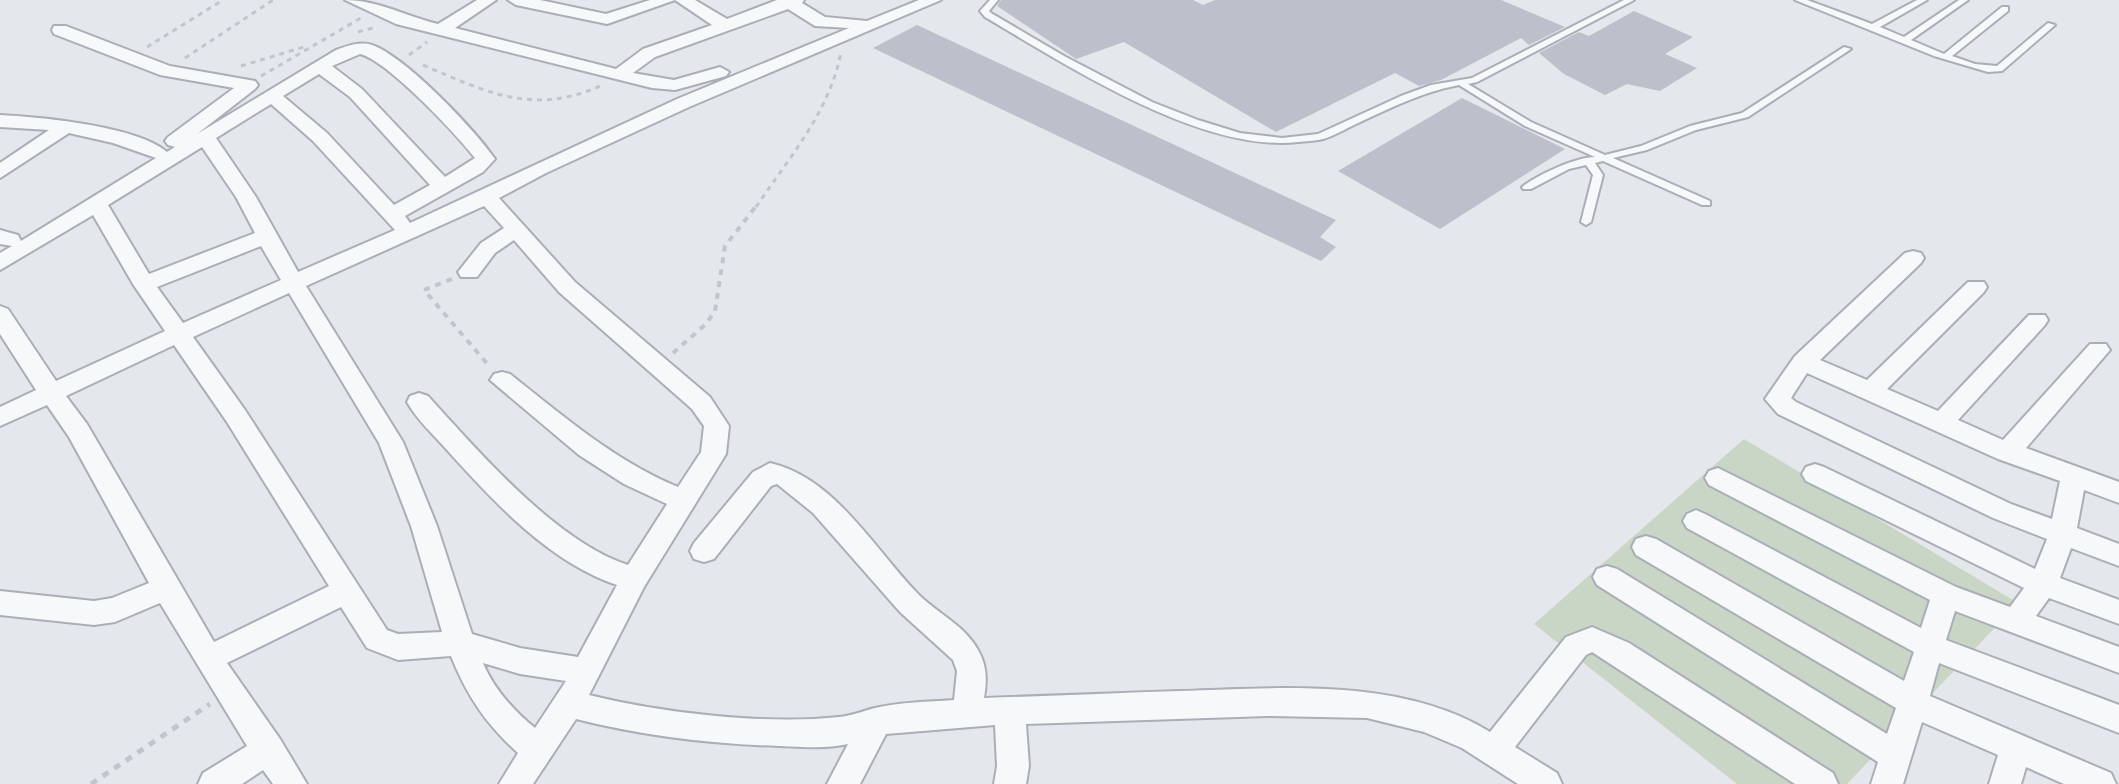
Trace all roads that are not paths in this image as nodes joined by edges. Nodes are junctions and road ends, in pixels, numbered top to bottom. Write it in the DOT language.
graph roads {
  1 [pos="353,0"];
  2 [pos="488,0"];
  3 [pos="516,0"];
  4 [pos="667,0"];
  5 [pos="683,0"];
  6 [pos="933,0"];
  7 [pos="994,0"];
  8 [pos="1630,0"];
  9 [pos="1799,0"];
  10 [pos="1923,0"];
  11 [pos="1964,0"];
  12 [pos="790,1"];
  13 [pos="2005,9"];
  14 [pos="874,24"];
  15 [pos="833,25"];
  16 [pos="2051,25"];
  17 [pos="726,26"];
  18 [pos="1873,27"];
  19 [pos="60,30"];
  20 [pos="440,30"];
  21 [pos="1906,40"];
  22 [pos="1847,49"];
  23 [pos="1947,56"];
  24 [pos="320,66"];
  25 [pos="619,75"];
  26 [pos="1461,83"];
  27 [pos="273,97"];
  28 [pos="0,121"];
  29 [pos="69,125"];
  30 [pos="206,138"];
  31 [pos="158,153"];
  32 [pos="1594,159"];
  33 [pos="0,172"];
  34 [pos="443,187"];
  35 [pos="1527,187"];
  36 [pos="487,197"];
  37 [pos="97,203"];
  38 [pos="1706,203"];
  39 [pos="392,215"];
  40 [pos="1586,222"];
  41 [pos="514,231"];
  42 [pos="408,233"];
  43 [pos="267,236"];
  44 [pos="4,242"];
  45 [pos="1913,258"];
  46 [pos="0,263"];
  47 [pos="469,272"];
  48 [pos="296,283"];
  49 [pos="144,284"];
  50 [pos="1976,287"];
  51 [pos="0,314"];
  52 [pos="2037,320"];
  53 [pos="178,334"];
  54 [pos="2098,350"];
  55 [pos="1803,362"];
  56 [pos="502,380"];
  57 [pos="52,392"];
  58 [pos="1870,392"];
  59 [pos="419,402"];
  60 [pos="0,417"];
  61 [pos="1941,423"];
  62 [pos="2007,452"];
  63 [pos="1815,474"];
  64 [pos="1718,478"];
  65 [pos="2073,478"];
  66 [pos="2116,485"];
  67 [pos="683,500"];
  68 [pos="1696,521"];
  69 [pos="2062,535"];
  70 [pos="1646,547"];
  71 [pos="704,551"];
  72 [pos="2119,555"];
  73 [pos="1607,577"];
  74 [pos="634,579"];
  75 [pos="2043,585"];
  76 [pos="166,588"];
  77 [pos="346,591"];
  78 [pos="1946,595"];
  79 [pos="0,603"];
  80 [pos="2119,612"];
  81 [pos="2014,623"];
  82 [pos="460,643"];
  83 [pos="1929,646"];
  84 [pos="209,658"];
  85 [pos="2119,660"];
  86 [pos="587,671"];
  87 [pos="1912,703"];
  88 [pos="569,704"];
  89 [pos="967,712"];
  90 [pos="1010,712"];
  91 [pos="2119,719"];
  92 [pos="877,721"];
  93 [pos="269,749"];
  94 [pos="536,749"];
  95 [pos="2016,749"];
  96 [pos="1494,750"];
  97 [pos="1892,770"];
  98 [pos="214,784"];
  99 [pos="291,784"];
  100 [pos="515,784"];
  101 [pos="843,784"];
  102 [pos="1010,784"];
  103 [pos="1546,784"];
  104 [pos="1822,784"];
  105 [pos="2005,784"];
  106 [pos="2100,784"];
  1 -- 20 [label="street"];
  2 -- 20 [label="street"];
  3 -- 4 [label="street"];
  5 -- 17 [label="street"];
  6 -- 14 [label="street"];
  7 -- 26 [label="lane"];
  8 -- 26 [label="lane"];
  9 -- 18 [label="lane"];
  10 -- 18 [label="lane"];
  11 -- 21 [label="lane"];
  12 -- 15 [label="street"];
  12 -- 17 [label="street"];
  13 -- 23 [label="lane"];
  14 -- 15 [label="street"];
  14 -- 36 [label="street"];
  15 -- 25 [label="street"];
  16 -- 23 [label="lane"];
  17 -- 25 [label="street"];
  18 -- 21 [label="lane"];
  19 -- 31 [label="street"];
  20 -- 25 [label="street"];
  21 -- 23 [label="lane"];
  22 -- 32 [label="lane"];
  24 -- 27 [label="street"];
  24 -- 34 [label="street"];
  24 -- 34 [label="street"];
  26 -- 32 [label="lane"];
  27 -- 30 [label="street"];
  27 -- 39 [label="street"];
  28 -- 29 [label="street"];
  29 -- 31 [label="street"];
  29 -- 33 [label="street"];
  30 -- 37 [label="street"];
  30 -- 43 [label="street"];
  31 -- 44 [label="street"];
  32 -- 35 [label="lane"];
  32 -- 38 [label="lane"];
  32 -- 40 [label="lane"];
  34 -- 39 [label="street"];
  36 -- 41 [label="street"];
  36 -- 42 [label="street"];
  37 -- 46 [label="street"];
  37 -- 49 [label="street"];
  39 -- 42 [label="street"];
  41 -- 47 [label="street"];
  41 -- 67 [label="street"];
  42 -- 48 [label="street"];
  43 -- 48 [label="street"];
  43 -- 49 [label="street"];
  45 -- 55 [label="street"];
  48 -- 53 [label="street"];
  48 -- 82 [label="street"];
  49 -- 53 [label="street"];
  50 -- 58 [label="street"];
  51 -- 57 [label="street"];
  52 -- 61 [label="street"];
  53 -- 57 [label="street"];
  53 -- 77 [label="street"];
  54 -- 62 [label="street"];
  55 -- 58 [label="street"];
  55 -- 69 [label="street"];
  56 -- 67 [label="street"];
  57 -- 60 [label="street"];
  57 -- 76 [label="street"];
  58 -- 61 [label="street"];
  59 -- 74 [label="street"];
  61 -- 62 [label="street"];
  62 -- 65 [label="street"];
  63 -- 75 [label="street"];
  64 -- 78 [label="street"];
  65 -- 66 [label="street"];
  65 -- 69 [label="street"];
  67 -- 74 [label="street"];
  68 -- 83 [label="street"];
  69 -- 72 [label="street"];
  69 -- 75 [label="street"];
  70 -- 87 [label="street"];
  71 -- 89 [label="street"];
  73 -- 97 [label="street"];
  74 -- 86 [label="street"];
  75 -- 80 [label="street"];
  75 -- 81 [label="street"];
  76 -- 79 [label="street"];
  76 -- 84 [label="street"];
  77 -- 82 [label="street"];
  77 -- 84 [label="street"];
  78 -- 81 [label="street"];
  78 -- 83 [label="street"];
  81 -- 85 [label="street"];
  82 -- 86 [label="street"];
  82 -- 94 [label="street"];
  83 -- 87 [label="street"];
  83 -- 91 [label="street"];
  84 -- 93 [label="street"];
  86 -- 88 [label="street"];
  87 -- 95 [label="street"];
  87 -- 97 [label="street"];
  88 -- 92 [label="street"];
  88 -- 94 [label="street"];
  89 -- 90 [label="street"];
  89 -- 92 [label="street"];
  90 -- 96 [label="street"];
  90 -- 102 [label="street"];
  92 -- 101 [label="street"];
  93 -- 98 [label="street"];
  93 -- 99 [label="street"];
  94 -- 100 [label="street"];
  95 -- 105 [label="street"];
  95 -- 106 [label="street"];
  96 -- 103 [label="street"];
  96 -- 104 [label="street"];
}
